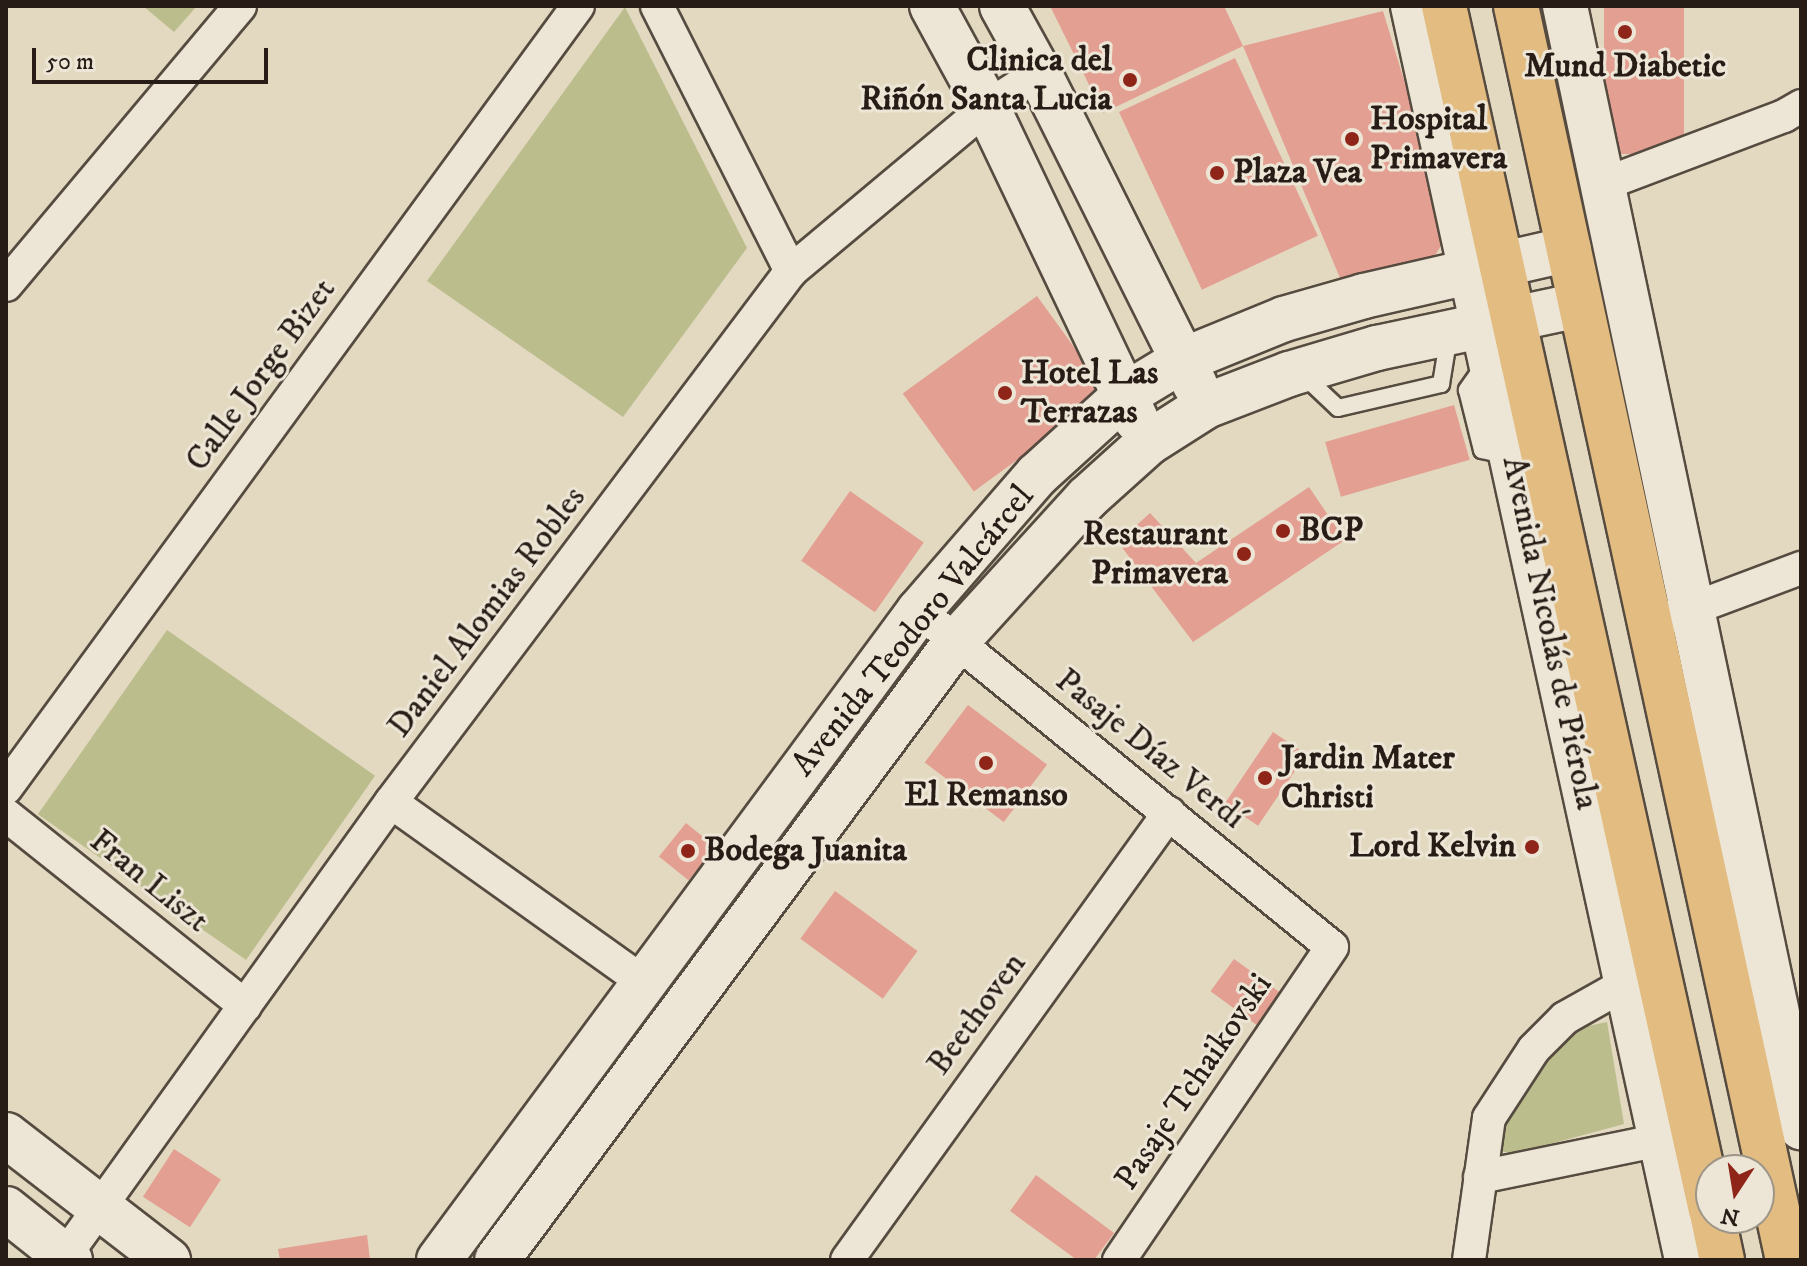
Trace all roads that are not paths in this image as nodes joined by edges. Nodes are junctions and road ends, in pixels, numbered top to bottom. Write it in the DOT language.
graph roads {
  1 [pos="240,6"];
  2 [pos="578,6"];
  3 [pos="657,6"];
  4 [pos="932,6"];
  5 [pos="1002,6"];
  6 [pos="1413,6"];
  7 [pos="1444,6"];
  8 [pos="1516,6"];
  9 [pos="1565,6"];
  10 [pos="1039,73"];
  11 [pos="1801,106"];
  12 [pos="987,107"];
  13 [pos="1604,184"];
  14 [pos="1569,249"];
  15 [pos="1486,267"];
  16 [pos="791,271"];
  17 [pos="6,285"];
  18 [pos="1580,305"];
  19 [pos="1481,345"];
  20 [pos="1181,361"];
  21 [pos="1299,371"];
  22 [pos="1441,384"];
  23 [pos="1125,395"];
  24 [pos="1206,406"];
  25 [pos="1148,443"];
  26 [pos="1801,568"];
  27 [pos="1690,610"];
  28 [pos="919,611"];
  29 [pos="1649,623"];
  30 [pos="956,642"];
  31 [pos="6,788"];
  32 [pos="391,802"];
  33 [pos="1169,813"];
  34 [pos="6,815"];
  35 [pos="1332,947"];
  36 [pos="643,982"];
  37 [pos="1627,983"];
  38 [pos="245,1006"];
  39 [pos="1801,1127"];
  40 [pos="6,1135"];
  41 [pos="1661,1140"];
  42 [pos="1696,1154"];
  43 [pos="1480,1177"];
  44 [pos="6,1209"];
  45 [pos="99,1210"];
  46 [pos="1716,1234"];
  47 [pos="66,1259"];
  48 [pos="168,1260"];
  49 [pos="439,1260"];
  50 [pos="497,1260"];
  51 [pos="847,1260"];
  52 [pos="1119,1260"];
  53 [pos="1469,1260"];
  54 [pos="1687,1260"];
  55 [pos="1722,1260"];
  56 [pos="1788,1260"];
  1 -- 17 [label="street"];
  2 -- 31 [label="street, Calle Jorge Bizet"];
  3 -- 16 [label="street"];
  4 -- 12 [label="street"];
  5 -- 10 [label="street"];
  6 -- 15 [label="street, Avenida Nicolás de Piérola"];
  7 -- 15 [label="highway, Avenida Nicolás de Piérola"];
  8 -- 14 [label="highway"];
  9 -- 13 [label="street"];
  10 -- 12 [label="street, Daniel Alomias Robles"];
  10 -- 20 [label="street"];
  11 -- 13 [label="street"];
  12 -- 16 [label="street, Daniel Alomias Robles"];
  12 -- 23 [label="street"];
  13 -- 27 [label="street"];
  14 -- 15 [label="street, Avenida Teodoro Valcárcel"];
  14 -- 18 [label="highway"];
  15 -- 19 [label="highway, Avenida Nicolás de Piérola"];
  15 -- 20 [label="street, Avenida Teodoro Valcárcel"];
  16 -- 32 [label="street, Daniel Alomias Robles"];
  18 -- 19 [label="street, Avenida Teodoro Valcárcel"];
  18 -- 29 [label="highway"];
  19 -- 21 [label="street, Avenida Teodoro Valcárcel"];
  19 -- 22 [label="lane"];
  19 -- 22 [label="lane"];
  19 -- 37 [label="street, Avenida Nicolás de Piérola"];
  19 -- 42 [label="highway, Avenida Nicolás de Piérola"];
  20 -- 23 [label="street, Avenida Teodoro Valcárcel"];
  20 -- 24 [label="street"];
  21 -- 22 [label="lane"];
  21 -- 24 [label="street, Avenida Teodoro Valcárcel"];
  23 -- 25 [label="street"];
  23 -- 28 [label="street, Avenida Teodoro Valcárcel"];
  24 -- 25 [label="street, Avenida Teodoro Valcárcel"];
  25 -- 30 [label="street, Avenida Teodoro Valcárcel"];
  26 -- 27 [label="street"];
  27 -- 29 [label="street"];
  27 -- 39 [label="street"];
  28 -- 30 [label="street, Pasaje Díaz Verdí"];
  28 -- 36 [label="street, Avenida Teodoro Valcárcel"];
  29 -- 56 [label="highway"];
  30 -- 33 [label="street, Pasaje Díaz Verdí"];
  30 -- 50 [label="street, Avenida Teodoro Valcárcel"];
  32 -- 36 [label="street"];
  32 -- 38 [label="street, Daniel Alomias Robles"];
  33 -- 35 [label="street, Pasaje Díaz Verdí"];
  33 -- 51 [label="street, Beethoven"];
  34 -- 38 [label="street, Fran Liszt"];
  35 -- 52 [label="street, Pasaje Tchaikovski"];
  36 -- 49 [label="street, Avenida Teodoro Valcárcel"];
  37 -- 41 [label="street, Avenida Nicolás de Piérola"];
  37 -- 43 [label="street"];
  38 -- 45 [label="street, Daniel Alomias Robles"];
  40 -- 45 [label="street"];
  41 -- 43 [label="street"];
  41 -- 54 [label="street, Avenida Nicolás de Piérola"];
  43 -- 53 [label="street"];
  44 -- 47 [label="street"];
  45 -- 47 [label="street, Daniel Alomias Robles"];
  45 -- 48 [label="street"];
  46 -- 55 [label="highway"];
}
